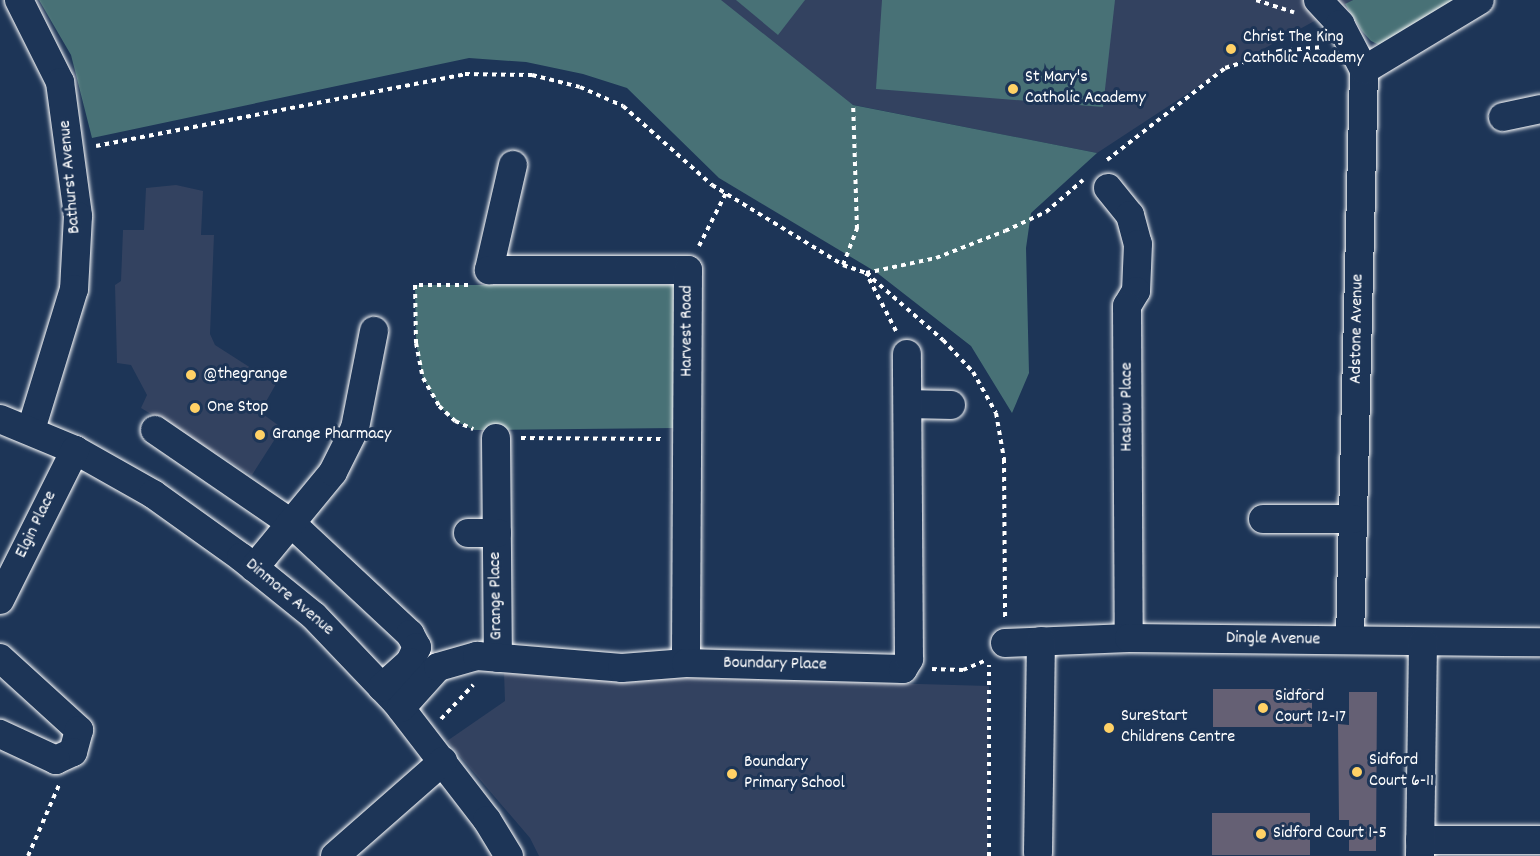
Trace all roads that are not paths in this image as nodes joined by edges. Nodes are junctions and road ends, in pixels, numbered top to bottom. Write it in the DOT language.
graph roads {
  1 [pos="20,0"];
  2 [pos="1318,0"];
  3 [pos="1479,0"];
  4 [pos="1364,70"];
  5 [pos="1540,109"];
  6 [pos="1503,117"];
  7 [pos="513,165"];
  8 [pos="1101,175"];
  9 [pos="374,331"];
  10 [pos="907,354"];
  11 [pos="908,404"];
  12 [pos="951,405"];
  13 [pos="0,419"];
  14 [pos="31,430"];
  15 [pos="155,430"];
  16 [pos="496,438"];
  17 [pos="75,450"];
  18 [pos="1263,519"];
  19 [pos="1353,519"];
  20 [pos="291,523"];
  21 [pos="468,533"];
  22 [pos="497,533"];
  23 [pos="254,567"];
  24 [pos="0,600"];
  25 [pos="1129,638"];
  26 [pos="1350,640"];
  27 [pos="1041,641"];
  28 [pos="1424,642"];
  29 [pos="1540,642"];
  30 [pos="1005,643"];
  31 [pos="0,658"];
  32 [pos="498,658"];
  33 [pos="686,663"];
  34 [pos="382,687"];
  35 [pos="401,708"];
  36 [pos="0,734"];
  37 [pos="443,761"];
  38 [pos="1540,840"];
  39 [pos="1420,848"];
  40 [pos="1038,853"];
  41 [pos="335,856"];
  42 [pos="509,856"];
  1 -- 14 [label="street, Bathurst Avenue"];
  2 -- 4 [label="street, Adstone Avenue"];
  3 -- 4 [label="street"];
  4 -- 19 [label="street, Adstone Avenue"];
  5 -- 6 [label="street"];
  7 -- 33 [label="street, Harvest Road"];
  8 -- 25 [label="street, Haslow Place"];
  9 -- 20 [label="street"];
  10 -- 11 [label="street"];
  11 -- 12 [label="street"];
  11 -- 33 [label="street, Boundary Place"];
  13 -- 14 [label="street, Dinmore Avenue"];
  14 -- 17 [label="street, Dinmore Avenue"];
  15 -- 20 [label="street"];
  16 -- 22 [label="street, Grange Place"];
  17 -- 23 [label="street, Dinmore Avenue"];
  17 -- 24 [label="street, Elgin Place"];
  18 -- 19 [label="street"];
  19 -- 26 [label="street, Adstone Avenue"];
  20 -- 23 [label="street"];
  20 -- 34 [label="street"];
  21 -- 22 [label="street, Grange Place"];
  22 -- 32 [label="street, Grange Place"];
  23 -- 34 [label="street, Dinmore Avenue"];
  25 -- 26 [label="street, Dingle Avenue"];
  25 -- 27 [label="street, Dingle Avenue"];
  26 -- 28 [label="street, Dingle Avenue"];
  27 -- 30 [label="street, Dingle Avenue"];
  27 -- 40 [label="street"];
  28 -- 29 [label="street, Dingle Avenue"];
  28 -- 39 [label="street"];
  31 -- 36 [label="street"];
  32 -- 33 [label="street, Boundary Place"];
  32 -- 35 [label="street, Boundary Place"];
  34 -- 35 [label="street, Dinmore Avenue"];
  35 -- 37 [label="street, Dinmore Avenue"];
  37 -- 41 [label="street"];
  37 -- 42 [label="street, Dinmore Avenue"];
  38 -- 39 [label="street"];
}
